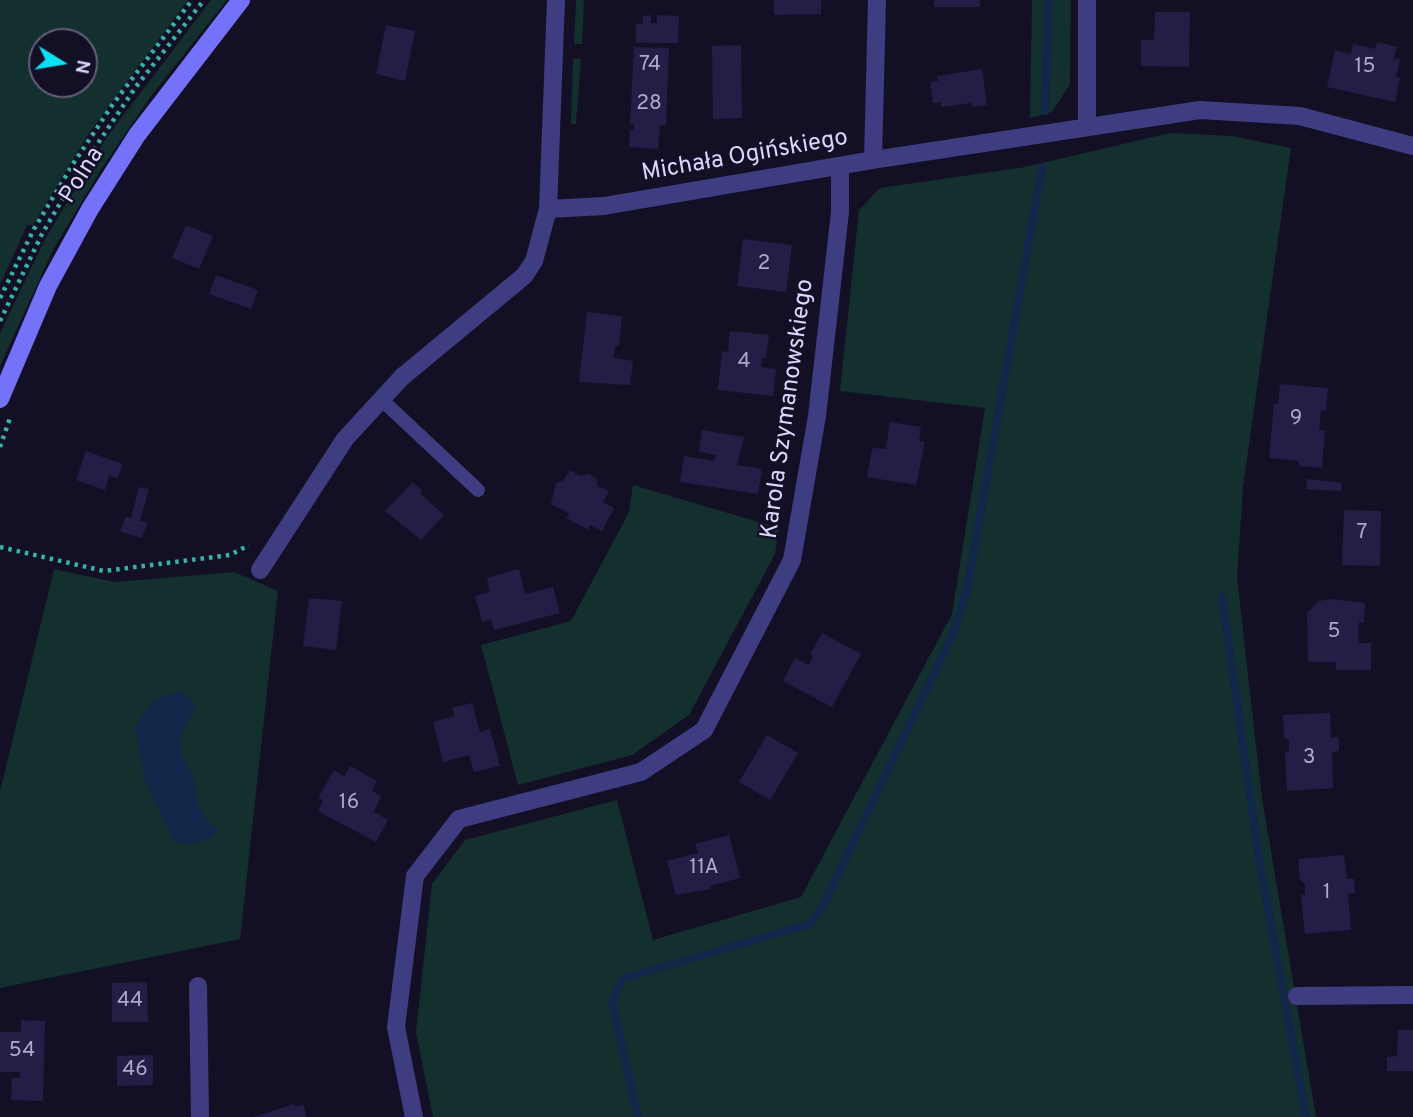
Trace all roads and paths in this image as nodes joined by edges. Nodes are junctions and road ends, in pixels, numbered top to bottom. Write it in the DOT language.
graph roads {
  1 [pos="192,0"];
  2 [pos="204,0"];
  3 [pos="241,0"];
  4 [pos="556,0"];
  5 [pos="877,0"];
  6 [pos="1087,0"];
  7 [pos="1087,126"];
  8 [pos="1413,146"];
  9 [pos="873,160"];
  10 [pos="840,166"];
  11 [pos="548,209"];
  12 [pos="0,298"];
  13 [pos="0,321"];
  14 [pos="383,401"];
  15 [pos="7,404"];
  16 [pos="0,447"];
  17 [pos="478,490"];
  18 [pos="254,543"];
  19 [pos="0,547"];
  20 [pos="260,570"];
  21 [pos="198,986"];
  22 [pos="1413,995"];
  23 [pos="1297,996"];
  24 [pos="200,1117"];
  25 [pos="414,1117"];
  1 -- 12 [label="path"];
  2 -- 13 [label="path"];
  3 -- 15 [label="street, Polna"];
  4 -- 11 [label="street"];
  5 -- 9 [label="street"];
  6 -- 7 [label="street"];
  7 -- 8 [label="street, Michała Ogińskiego"];
  7 -- 9 [label="street, Michała Ogińskiego"];
  9 -- 10 [label="street, Michała Ogińskiego"];
  10 -- 11 [label="street, Michała Ogińskiego"];
  10 -- 25 [label="street, Karola Szymanowskiego"];
  11 -- 14 [label="street"];
  14 -- 17 [label="lane"];
  14 -- 20 [label="street"];
  15 -- 16 [label="path"];
  18 -- 19 [label="path"];
  21 -- 24 [label="street"];
  22 -- 23 [label="street"];
}
